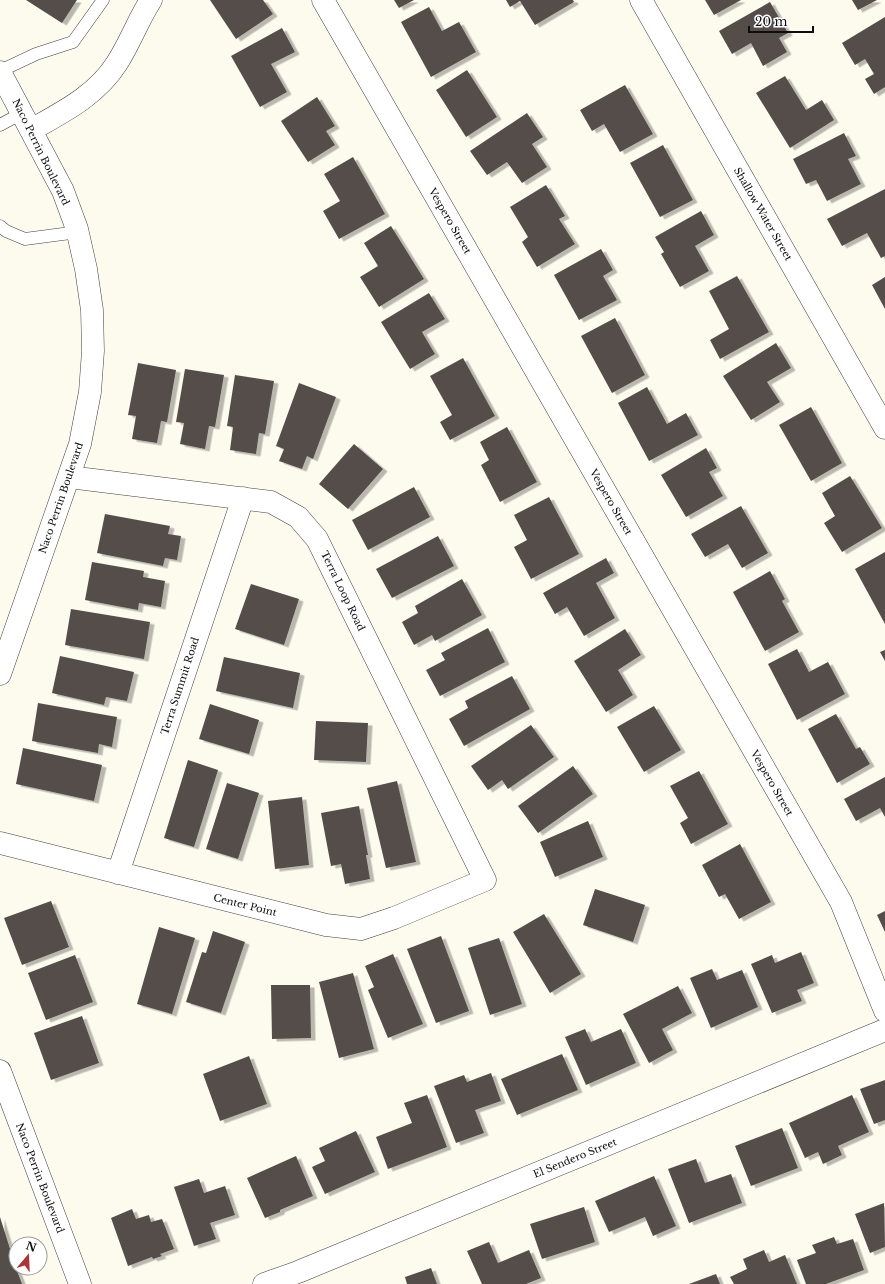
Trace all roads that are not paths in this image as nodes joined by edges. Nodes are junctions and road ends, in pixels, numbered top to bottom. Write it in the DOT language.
graph roads {
  1 [pos="102,0"];
  2 [pos="151,0"];
  3 [pos="323,0"];
  4 [pos="641,0"];
  5 [pos="0,72"];
  6 [pos="26,122"];
  7 [pos="0,125"];
  8 [pos="0,226"];
  9 [pos="78,232"];
  10 [pos="885,428"];
  11 [pos="69,477"];
  12 [pos="243,498"];
  13 [pos="0,674"];
  14 [pos="0,843"];
  15 [pos="118,873"];
  16 [pos="485,880"];
  17 [pos="885,1010"];
  18 [pos="885,1030"];
  19 [pos="0,1071"];
  20 [pos="80,1284"];
  21 [pos="264,1284"];
  1 -- 5 [label="lane"];
  2 -- 6 [label="street"];
  3 -- 17 [label="street, Vespero Street"];
  4 -- 10 [label="street, Shallow Water Street"];
  5 -- 6 [label="street, Naco Perrin Boulevard"];
  6 -- 7 [label="lane"];
  6 -- 9 [label="street, Naco Perrin Boulevard"];
  8 -- 9 [label="lane"];
  9 -- 11 [label="street, Naco Perrin Boulevard"];
  11 -- 12 [label="street, Terra Loop Road"];
  11 -- 13 [label="street, Naco Perrin Boulevard"];
  12 -- 15 [label="street, Terra Summit Road"];
  12 -- 16 [label="street, Terra Loop Road"];
  14 -- 15 [label="street, Center Point"];
  15 -- 16 [label="street, Center Point"];
  18 -- 21 [label="street, El Sendero Street"];
  19 -- 20 [label="street, Naco Perrin Boulevard"];
}
